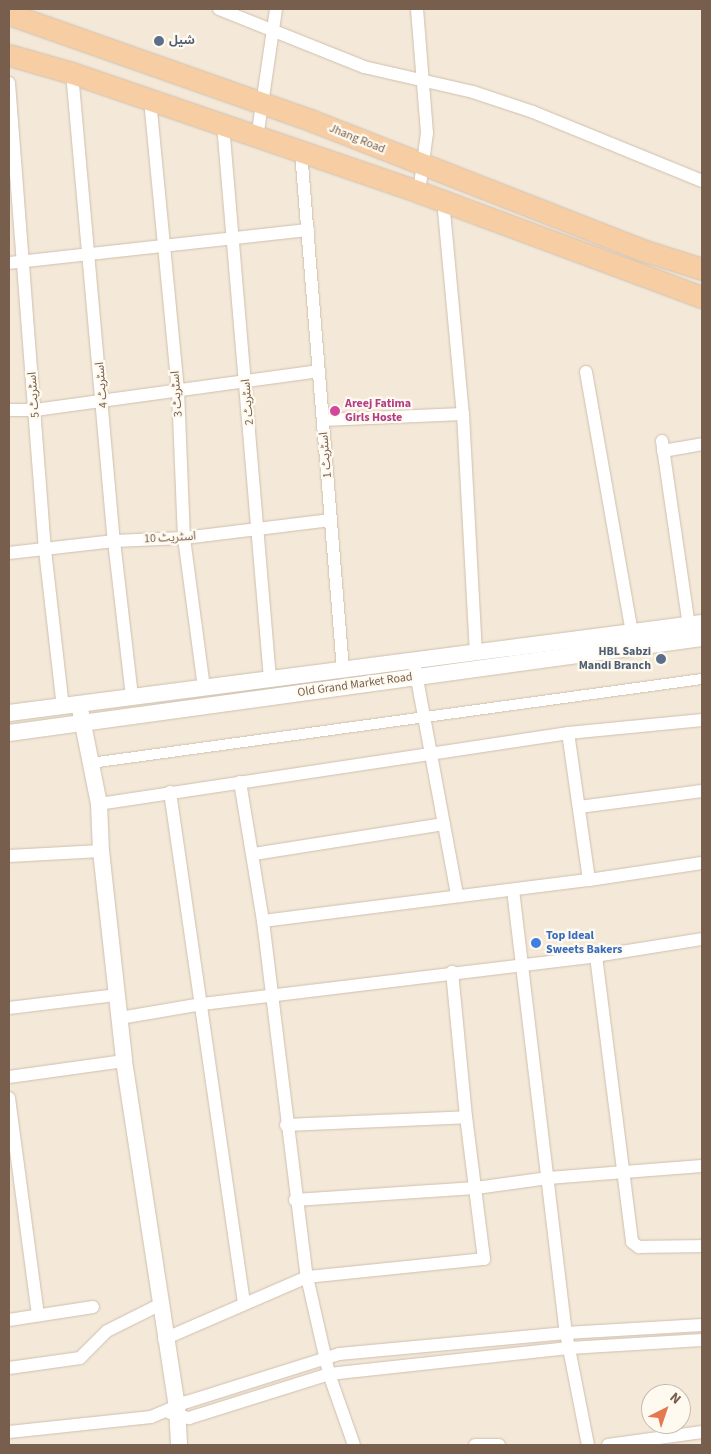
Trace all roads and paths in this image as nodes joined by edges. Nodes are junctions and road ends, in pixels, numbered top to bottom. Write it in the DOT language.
graph roads {
  1 [pos="219,9"];
  2 [pos="276,9"];
  3 [pos="417,9"];
  4 [pos="9,14"];
  5 [pos="272,29"];
  6 [pos="9,55"];
  7 [pos="72,73"];
  8 [pos="422,82"];
  9 [pos="9,83"];
  10 [pos="150,100"];
  11 [pos="264,104"];
  12 [pos="223,125"];
  13 [pos="11,136"];
  14 [pos="257,138"];
  15 [pos="301,152"];
  16 [pos="424,166"];
  17 [pos="702,181"];
  18 [pos="418,192"];
  19 [pos="443,200"];
  20 [pos="308,230"];
  21 [pos="235,238"];
  22 [pos="165,246"];
  23 [pos="90,254"];
  24 [pos="25,262"];
  25 [pos="9,263"];
  26 [pos="702,269"];
  27 [pos="702,297"];
  28 [pos="320,371"];
  29 [pos="586,372"];
  30 [pos="247,381"];
  31 [pos="178,390"];
  32 [pos="104,400"];
  33 [pos="9,410"];
  34 [pos="35,410"];
  35 [pos="463,414"];
  36 [pos="323,420"];
  37 [pos="702,444"];
  38 [pos="331,520"];
  39 [pos="259,530"];
  40 [pos="184,538"];
  41 [pos="114,541"];
  42 [pos="45,550"];
  43 [pos="9,552"];
  44 [pos="695,624"];
  45 [pos="632,632"];
  46 [pos="702,638"];
  47 [pos="476,652"];
  48 [pos="415,669"];
  49 [pos="343,670"];
  50 [pos="270,679"];
  51 [pos="702,679"];
  52 [pos="204,687"];
  53 [pos="132,697"];
  54 [pos="71,705"];
  55 [pos="9,713"];
  56 [pos="425,715"];
  57 [pos="702,720"];
  58 [pos="81,723"];
  59 [pos="9,733"];
  60 [pos="568,733"];
  61 [pos="432,752"];
  62 [pos="91,762"];
  63 [pos="240,782"];
  64 [pos="702,790"];
  65 [pos="170,792"];
  66 [pos="98,804"];
  67 [pos="579,807"];
  68 [pos="444,824"];
  69 [pos="101,852"];
  70 [pos="254,854"];
  71 [pos="9,856"];
  72 [pos="702,863"];
  73 [pos="589,880"];
  74 [pos="513,890"];
  75 [pos="457,895"];
  76 [pos="263,921"];
  77 [pos="702,939"];
  78 [pos="596,956"];
  79 [pos="521,964"];
  80 [pos="452,972"];
  81 [pos="117,995"];
  82 [pos="270,996"];
  83 [pos="202,1004"];
  84 [pos="9,1008"];
  85 [pos="120,1018"];
  86 [pos="124,1062"];
  87 [pos="9,1077"];
  88 [pos="9,1098"];
  89 [pos="466,1117"];
  90 [pos="286,1125"];
  91 [pos="702,1166"];
  92 [pos="624,1171"];
  93 [pos="548,1178"];
  94 [pos="476,1188"];
  95 [pos="295,1200"];
  96 [pos="702,1246"];
  97 [pos="307,1277"];
  98 [pos="244,1302"];
  99 [pos="159,1305"];
  100 [pos="93,1308"];
  101 [pos="38,1315"];
  102 [pos="9,1320"];
  103 [pos="702,1325"];
  104 [pos="566,1333"];
  105 [pos="164,1339"];
  106 [pos="702,1340"];
  107 [pos="569,1348"];
  108 [pos="325,1359"];
  109 [pos="9,1368"];
  110 [pos="329,1374"];
  111 [pos="174,1411"];
  112 [pos="9,1432"];
  113 [pos="702,1432"];
  114 [pos="179,1445"];
  115 [pos="354,1445"];
  116 [pos="475,1445"];
  117 [pos="499,1445"];
  118 [pos="588,1445"];
  119 [pos="608,1445"];
  1 -- 5 [label="street"];
  2 -- 5 [label="street"];
  3 -- 8 [label="street"];
  4 -- 11 [label="highway, Jhang Road"];
  5 -- 8 [label="street"];
  5 -- 11 [label="street"];
  6 -- 7 [label="highway"];
  7 -- 10 [label="highway"];
  7 -- 23 [label="street, اسٹریٹ 4"];
  8 -- 16 [label="street"];
  8 -- 17 [label="street"];
  9 -- 13 [label="street, اسٹریٹ 5"];
  10 -- 12 [label="highway"];
  10 -- 22 [label="street, اسٹریٹ 3"];
  11 -- 14 [label="street"];
  11 -- 16 [label="highway, Jhang Road"];
  12 -- 14 [label="highway"];
  12 -- 21 [label="street, اسٹریٹ 2"];
  13 -- 24 [label="street, اسٹریٹ 5"];
  14 -- 15 [label="highway"];
  15 -- 18 [label="highway"];
  15 -- 20 [label="street, اسٹریٹ 1"];
  16 -- 18 [label="street"];
  16 -- 26 [label="highway, Jhang Road"];
  18 -- 19 [label="highway"];
  19 -- 27 [label="highway"];
  19 -- 35 [label="street"];
  20 -- 21 [label="street"];
  20 -- 28 [label="street, اسٹریٹ 1"];
  21 -- 22 [label="street"];
  21 -- 30 [label="street, اسٹریٹ 2"];
  22 -- 23 [label="street"];
  22 -- 31 [label="street, اسٹریٹ 3"];
  23 -- 24 [label="street"];
  23 -- 32 [label="street, اسٹریٹ 4"];
  24 -- 25 [label="street"];
  24 -- 34 [label="street, اسٹریٹ 5"];
  28 -- 30 [label="street"];
  28 -- 36 [label="street, اسٹریٹ 1"];
  29 -- 45 [label="street"];
  30 -- 31 [label="street"];
  30 -- 39 [label="street, اسٹریٹ 2"];
  31 -- 32 [label="street"];
  31 -- 40 [label="street, اسٹریٹ 3"];
  32 -- 34 [label="street"];
  32 -- 41 [label="street, اسٹریٹ 4"];
  33 -- 34 [label="street"];
  34 -- 42 [label="street, اسٹریٹ 5"];
  35 -- 36 [label="street"];
  35 -- 47 [label="street"];
  36 -- 38 [label="street, اسٹریٹ 1"];
  37 -- 44 [label="street"];
  38 -- 39 [label="street, اسٹریٹ 10"];
  38 -- 49 [label="street, اسٹریٹ 1"];
  39 -- 40 [label="street, اسٹریٹ 10"];
  39 -- 50 [label="street, اسٹریٹ 2"];
  40 -- 41 [label="street, اسٹریٹ 10"];
  40 -- 52 [label="street, اسٹریٹ 3"];
  41 -- 42 [label="street, اسٹریٹ 10"];
  41 -- 53 [label="street, اسٹریٹ 4"];
  42 -- 43 [label="street, اسٹریٹ 10"];
  42 -- 54 [label="street, اسٹریٹ 5"];
  44 -- 45 [label="street, Old Grand Market Road"];
  45 -- 47 [label="street, Old Grand Market Road"];
  46 -- 48 [label="street, Old Grand Market Road"];
  47 -- 48 [label="street, Old Grand Market Road"];
  48 -- 49 [label="street, Old Grand Market Road"];
  48 -- 56 [label="street"];
  48 -- 58 [label="street, Old Grand Market Road"];
  49 -- 50 [label="street, Old Grand Market Road"];
  50 -- 52 [label="street, Old Grand Market Road"];
  51 -- 56 [label="street"];
  52 -- 53 [label="street, Old Grand Market Road"];
  53 -- 54 [label="street, Old Grand Market Road"];
  54 -- 55 [label="street, Old Grand Market Road"];
  54 -- 58 [label="street"];
  56 -- 61 [label="street"];
  56 -- 62 [label="street"];
  57 -- 60 [label="street"];
  58 -- 59 [label="street, Old Grand Market Road"];
  58 -- 62 [label="street"];
  60 -- 61 [label="street"];
  60 -- 67 [label="street"];
  61 -- 63 [label="street"];
  61 -- 68 [label="street"];
  62 -- 66 [label="street"];
  63 -- 65 [label="street"];
  63 -- 70 [label="street"];
  64 -- 67 [label="street"];
  65 -- 66 [label="street"];
  65 -- 83 [label="street"];
  66 -- 69 [label="street"];
  67 -- 73 [label="street"];
  68 -- 70 [label="street"];
  68 -- 75 [label="street"];
  69 -- 71 [label="street"];
  69 -- 81 [label="street"];
  70 -- 76 [label="street"];
  72 -- 73 [label="street"];
  73 -- 74 [label="street"];
  74 -- 75 [label="street"];
  74 -- 79 [label="street"];
  75 -- 76 [label="street"];
  76 -- 82 [label="street"];
  77 -- 78 [label="street"];
  78 -- 79 [label="street"];
  78 -- 92 [label="street"];
  79 -- 80 [label="street"];
  79 -- 93 [label="street"];
  80 -- 82 [label="street"];
  80 -- 89 [label="street"];
  81 -- 84 [label="street"];
  81 -- 85 [label="street"];
  82 -- 83 [label="street"];
  82 -- 90 [label="street"];
  83 -- 85 [label="street"];
  83 -- 98 [label="street"];
  85 -- 86 [label="street"];
  86 -- 87 [label="street"];
  86 -- 99 [label="street"];
  88 -- 101 [label="street"];
  89 -- 90 [label="street"];
  89 -- 94 [label="street"];
  90 -- 95 [label="street"];
  91 -- 92 [label="street"];
  92 -- 93 [label="street"];
  92 -- 96 [label="street"];
  93 -- 94 [label="street"];
  93 -- 104 [label="street"];
  94 -- 95 [label="street"];
  94 -- 97 [label="street"];
  95 -- 97 [label="street"];
  97 -- 98 [label="street"];
  97 -- 108 [label="street"];
  98 -- 105 [label="street"];
  99 -- 105 [label="street"];
  99 -- 109 [label="street"];
  100 -- 101 [label="street"];
  101 -- 102 [label="street"];
  103 -- 104 [label="street"];
  104 -- 107 [label="street"];
  104 -- 108 [label="street"];
  105 -- 111 [label="street"];
  106 -- 107 [label="street"];
  107 -- 110 [label="street"];
  107 -- 118 [label="street"];
  108 -- 110 [label="street"];
  108 -- 111 [label="street"];
  110 -- 111 [label="street"];
  110 -- 115 [label="street"];
  111 -- 112 [label="street"];
  111 -- 114 [label="street"];
  113 -- 119 [label="street"];
  116 -- 117 [label="street"];
}
